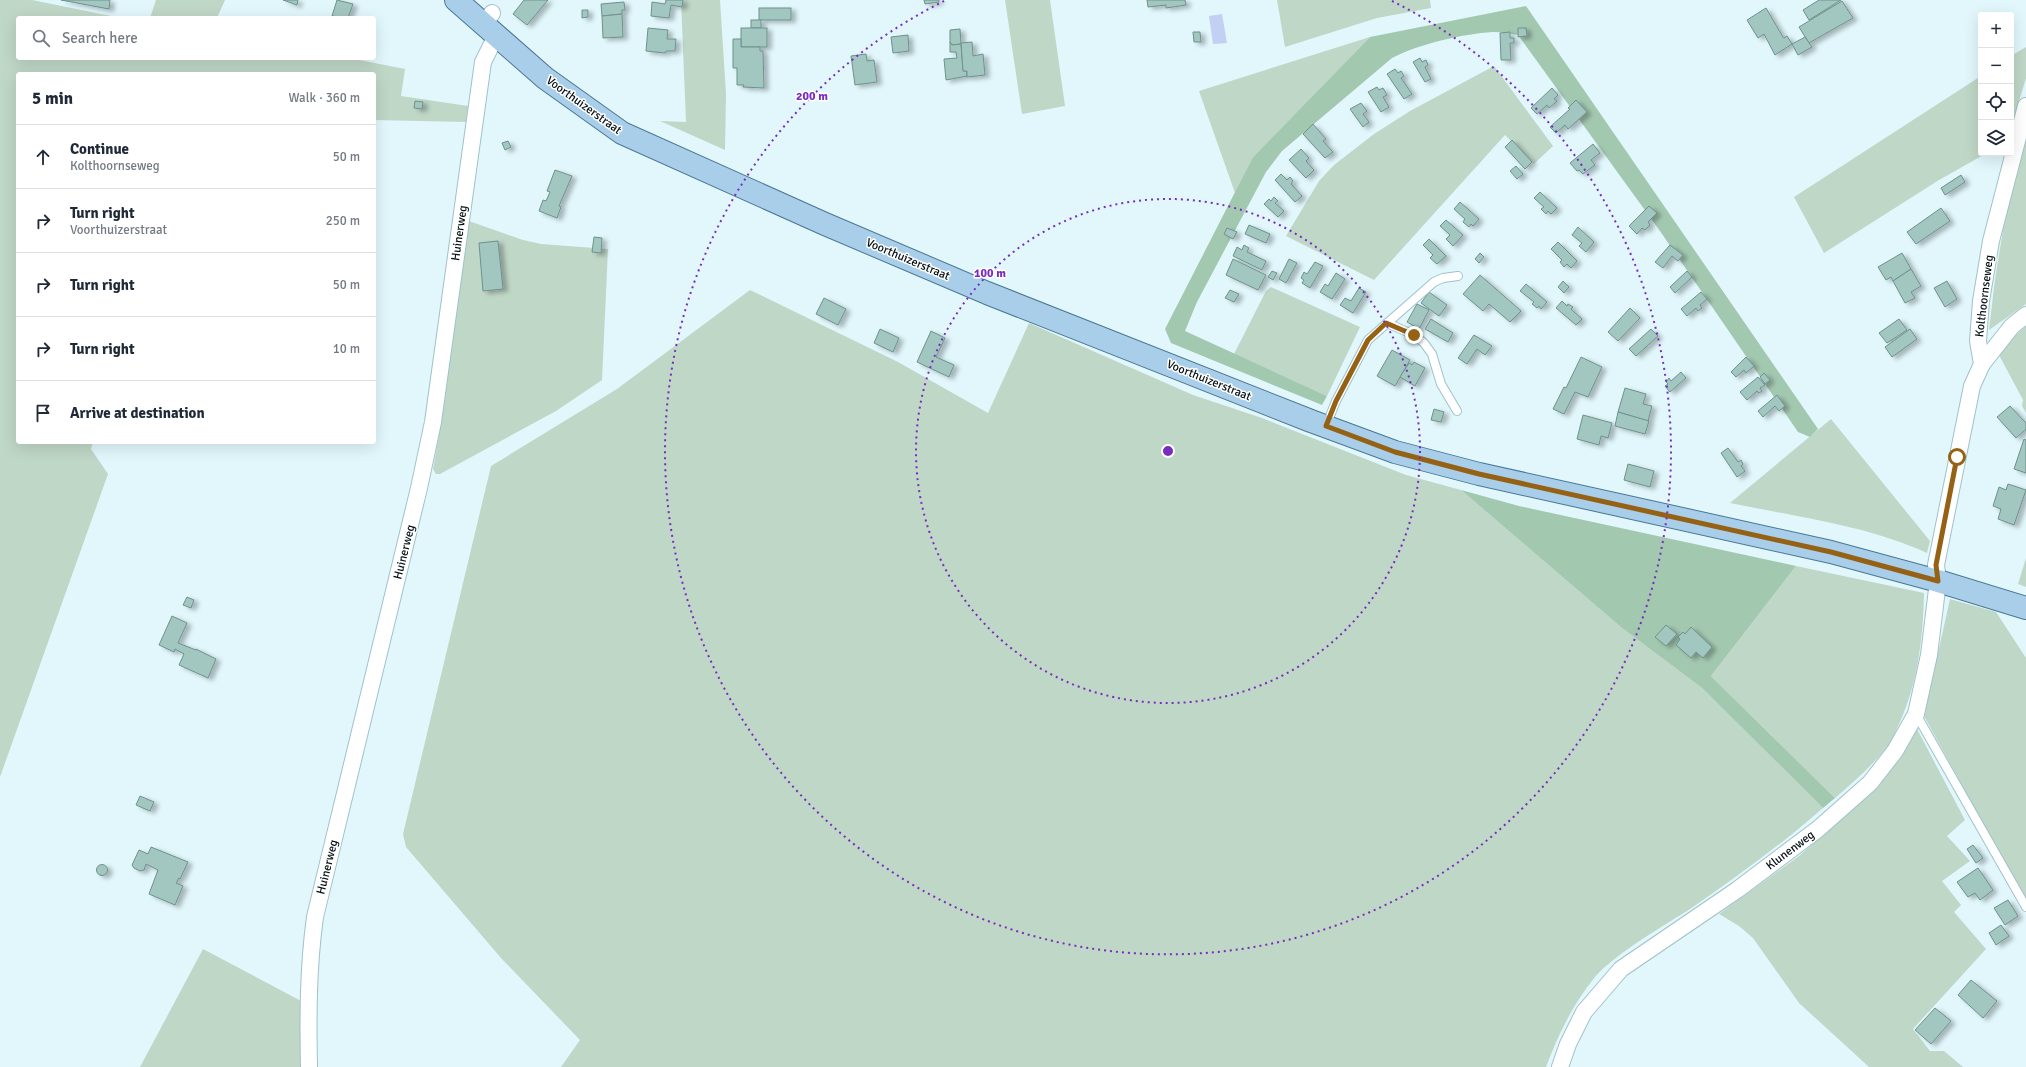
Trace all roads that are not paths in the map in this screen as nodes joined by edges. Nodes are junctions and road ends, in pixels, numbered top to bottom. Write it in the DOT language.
graph roads {
  1 [pos="456,0"];
  2 [pos="491,24"];
  3 [pos="2026,106"];
  4 [pos="1458,276"];
  5 [pos="2026,315"];
  6 [pos="1386,323"];
  7 [pos="1982,364"];
  8 [pos="1457,411"];
  9 [pos="1326,426"];
  10 [pos="1938,581"];
  11 [pos="2026,608"];
  12 [pos="1916,714"];
  13 [pos="2026,906"];
  14 [pos="309,1067"];
  15 [pos="1560,1067"];
  1 -- 2 [label="main road, Voorthuizerstraat"];
  2 -- 9 [label="main road, Voorthuizerstraat"];
  2 -- 14 [label="street, Huinerweg"];
  3 -- 7 [label="street, Kolthoornseweg"];
  4 -- 6 [label="lane"];
  5 -- 7 [label="street"];
  6 -- 8 [label="lane"];
  6 -- 9 [label="lane"];
  7 -- 10 [label="street"];
  9 -- 10 [label="main road, Voorthuizerstraat"];
  10 -- 11 [label="main road, Voorthuizerstraat"];
  10 -- 12 [label="street, Klunenweg"];
  12 -- 13 [label="lane"];
  12 -- 15 [label="street, Klunenweg"];
}
